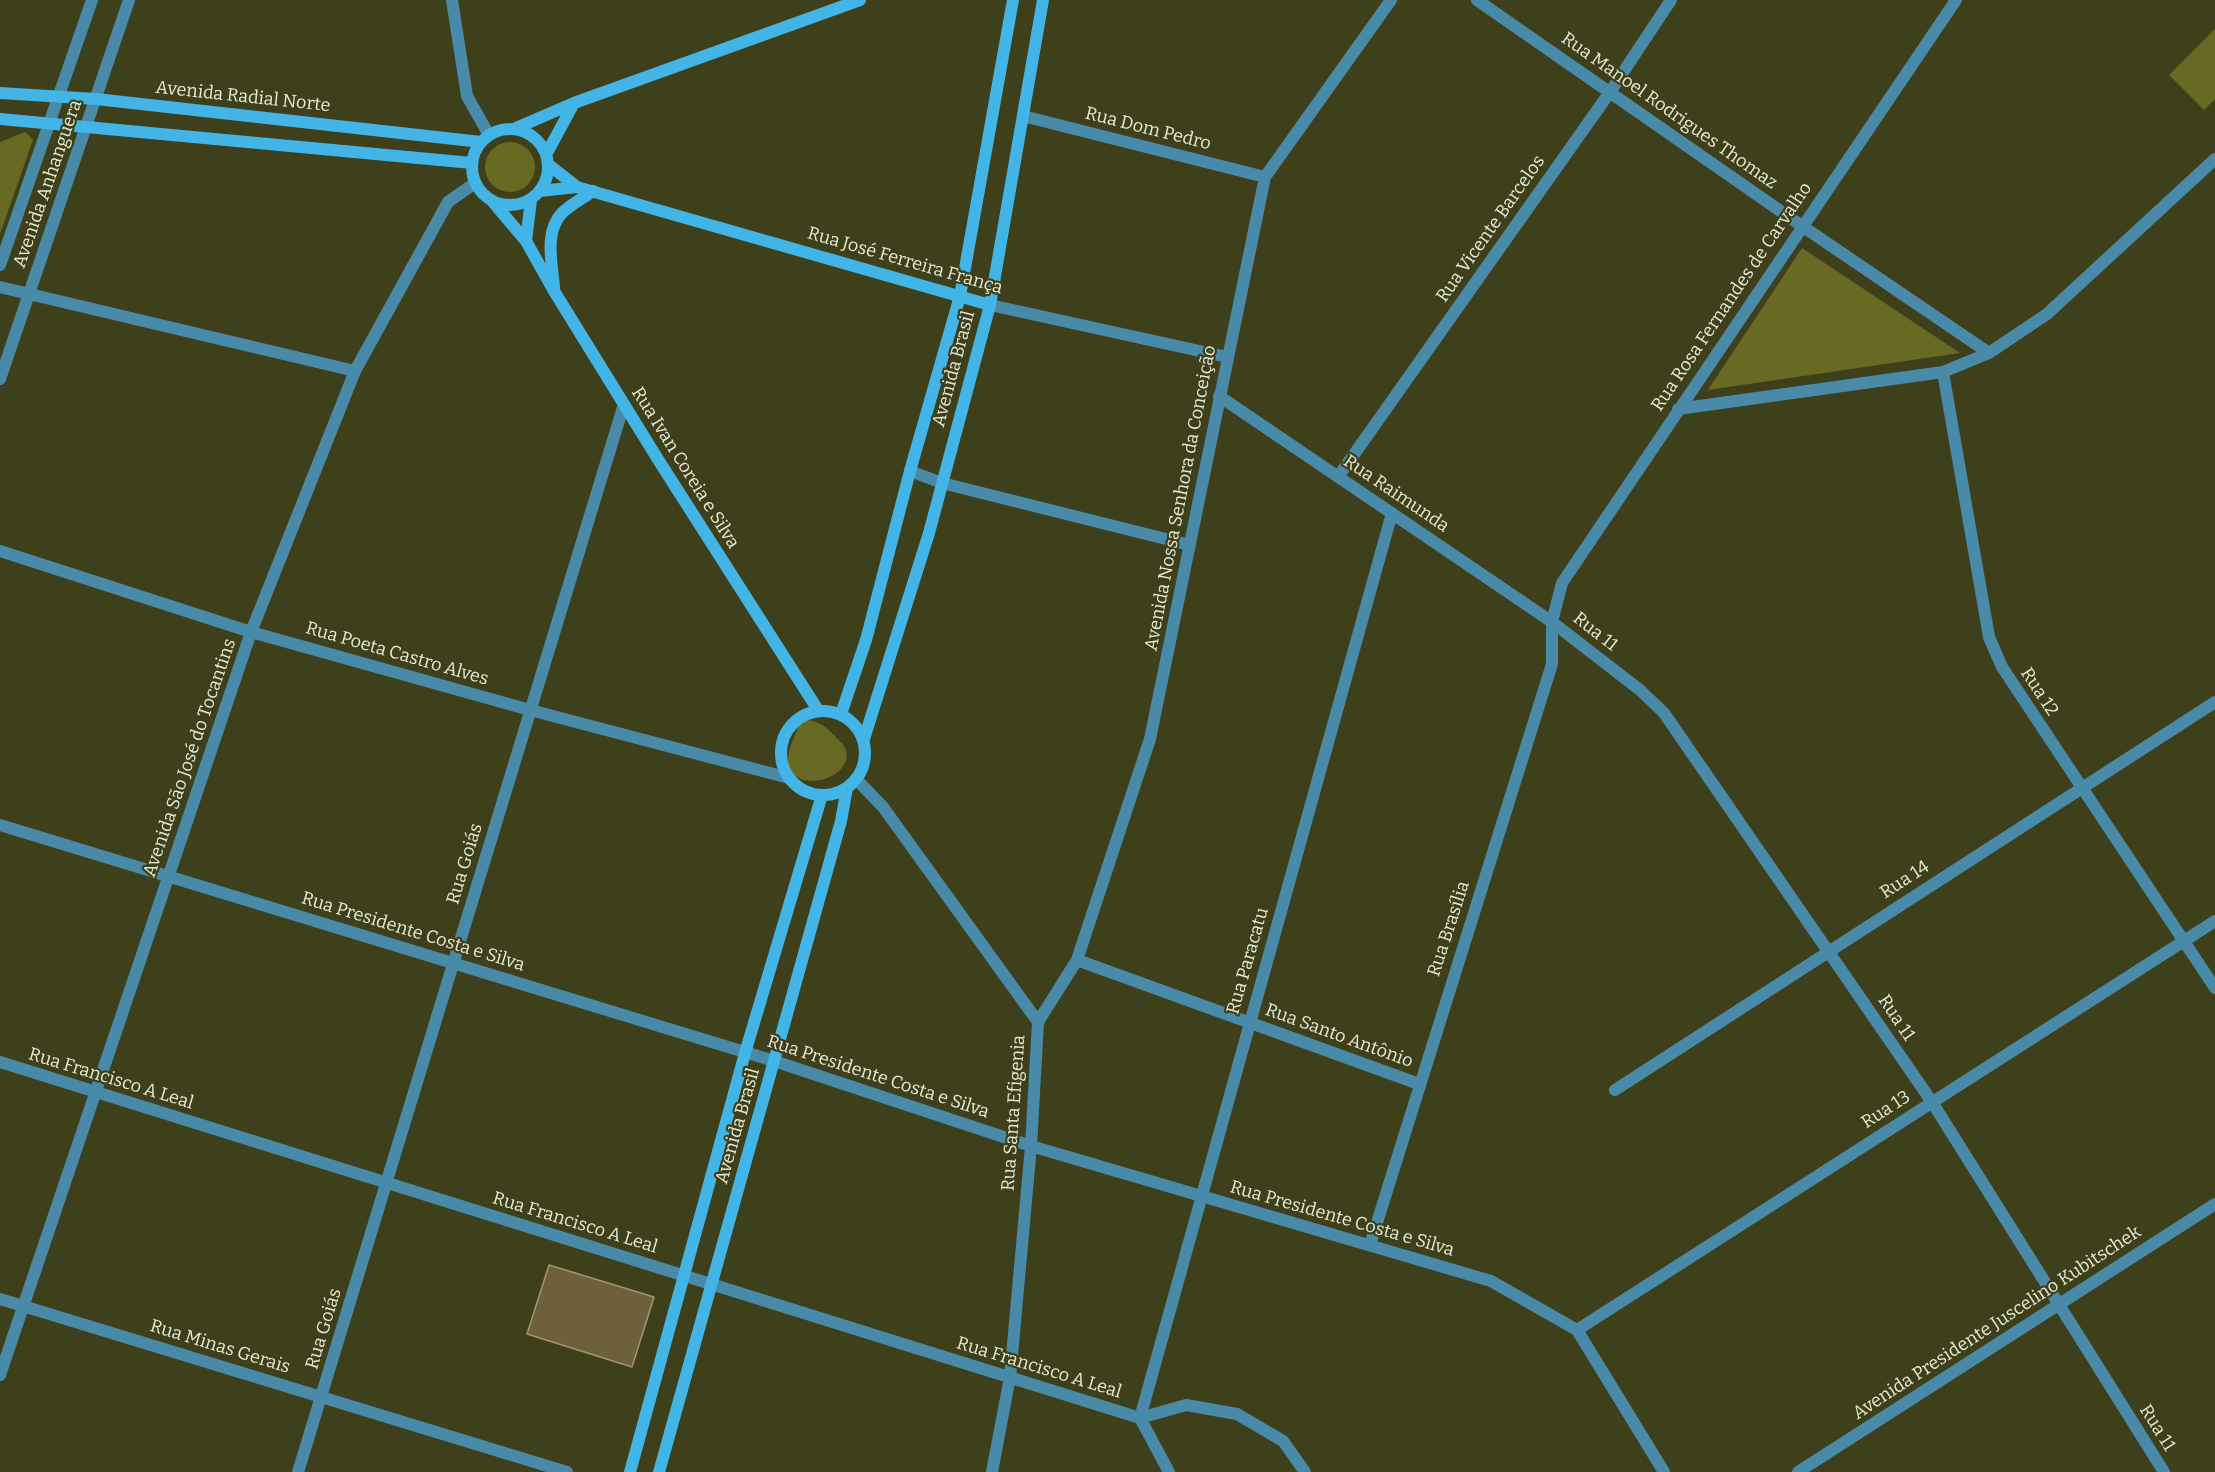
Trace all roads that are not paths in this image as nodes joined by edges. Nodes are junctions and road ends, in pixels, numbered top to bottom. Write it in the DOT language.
graph roads {
  1 [pos="92,0"];
  2 [pos="129,0"];
  3 [pos="452,0"];
  4 [pos="860,0"];
  5 [pos="1013,0"];
  6 [pos="1043,0"];
  7 [pos="1391,0"];
  8 [pos="1477,0"];
  9 [pos="1671,0"];
  10 [pos="1956,0"];
  11 [pos="1610,92"];
  12 [pos="0,93"];
  13 [pos="57,98"];
  14 [pos="96,99"];
  15 [pos="574,103"];
  16 [pos="1023,116"];
  17 [pos="0,118"];
  18 [pos="49,122"];
  19 [pos="87,127"];
  20 [pos="516,128"];
  21 [pos="485,138"];
  22 [pos="548,159"];
  23 [pos="2215,159"];
  24 [pos="472,163"];
  25 [pos="1265,177"];
  26 [pos="475,183"];
  27 [pos="577,187"];
  28 [pos="593,191"];
  29 [pos="536,195"];
  30 [pos="493,202"];
  31 [pos="1802,226"];
  32 [pos="526,241"];
  33 [pos="0,265"];
  34 [pos="0,287"];
  35 [pos="554,291"];
  36 [pos="30,293"];
  37 [pos="960,296"];
  38 [pos="990,305"];
  39 [pos="1989,353"];
  40 [pos="1227,357"];
  41 [pos="354,371"];
  42 [pos="1942,372"];
  43 [pos="0,379"];
  44 [pos="1219,396"];
  45 [pos="624,404"];
  46 [pos="1678,409"];
  47 [pos="910,471"];
  48 [pos="1338,477"];
  49 [pos="942,483"];
  50 [pos="1392,513"];
  51 [pos="1190,545"];
  52 [pos="0,551"];
  53 [pos="1552,622"];
  54 [pos="251,632"];
  55 [pos="2215,702"];
  56 [pos="530,710"];
  57 [pos="818,710"];
  58 [pos="841,714"];
  59 [pos="864,739"];
  60 [pos="789,778"];
  61 [pos="856,779"];
  62 [pos="847,788"];
  63 [pos="2081,789"];
  64 [pos="822,795"];
  65 [pos="0,825"];
  66 [pos="169,876"];
  67 [pos="2215,921"];
  68 [pos="2185,940"];
  69 [pos="1828,951"];
  70 [pos="1077,960"];
  71 [pos="454,962"];
  72 [pos="2215,988"];
  73 [pos="1038,1022"];
  74 [pos="1250,1023"];
  75 [pos="745,1053"];
  76 [pos="774,1061"];
  77 [pos="0,1062"];
  78 [pos="1419,1084"];
  79 [pos="1615,1090"];
  80 [pos="96,1093"];
  81 [pos="1932,1102"];
  82 [pos="1031,1146"];
  83 [pos="387,1183"];
  84 [pos="1201,1196"];
  85 [pos="2215,1204"];
  86 [pos="1370,1245"];
  87 [pos="684,1276"];
  88 [pos="711,1285"];
  89 [pos="0,1299"];
  90 [pos="2059,1305"];
  91 [pos="24,1306"];
  92 [pos="1577,1330"];
  93 [pos="0,1376"];
  94 [pos="1010,1377"];
  95 [pos="322,1397"];
  96 [pos="1140,1418"];
  97 [pos="298,1472"];
  98 [pos="567,1472"];
  99 [pos="630,1472"];
  100 [pos="659,1472"];
  101 [pos="992,1472"];
  102 [pos="1169,1472"];
  103 [pos="1305,1472"];
  104 [pos="1664,1472"];
  105 [pos="1798,1472"];
  106 [pos="2164,1472"];
  1 -- 13 [label="street, Avenida Anhanguera"];
  2 -- 14 [label="street, Avenida Anhanguera"];
  3 -- 21 [label="street"];
  4 -- 15 [label="street"];
  5 -- 37 [label="street, Avenida Brasil"];
  6 -- 16 [label="street, Avenida Brasil"];
  7 -- 25 [label="street, Avenida Nossa Senhora da Conceição"];
  8 -- 11 [label="street, Rua Manoel Rodrigues Thomaz"];
  9 -- 11 [label="street, Rua Vicente Barcelos"];
  10 -- 31 [label="street, Rua Rosa Fernandes de Carvalho"];
  11 -- 31 [label="street, Rua Manoel Rodrigues Thomaz"];
  11 -- 48 [label="street, Rua Vicente Barcelos"];
  12 -- 13 [label="street, Avenida Radial Norte"];
  13 -- 14 [label="street, Avenida Radial Norte"];
  13 -- 18 [label="street, Avenida Anhanguera"];
  14 -- 19 [label="street, Avenida Anhanguera"];
  14 -- 21 [label="street, Avenida Radial Norte"];
  15 -- 20 [label="street"];
  15 -- 22 [label="street"];
  16 -- 25 [label="street, Rua Dom Pedro"];
  16 -- 38 [label="street, Avenida Brasil"];
  17 -- 18 [label="street"];
  18 -- 19 [label="street"];
  18 -- 33 [label="street, Avenida Anhanguera"];
  19 -- 24 [label="street"];
  19 -- 36 [label="street, Avenida Anhanguera"];
  20 -- 21 [label="street"];
  20 -- 22 [label="street"];
  21 -- 24 [label="street"];
  22 -- 27 [label="street, Rua José Ferreira França"];
  22 -- 29 [label="street"];
  23 -- 39 [label="street"];
  24 -- 26 [label="street"];
  25 -- 40 [label="street, Avenida Nossa Senhora da Conceição"];
  26 -- 30 [label="street"];
  26 -- 41 [label="street, Avenida São José do Tocantins"];
  27 -- 28 [label="street, Rua José Ferreira França"];
  27 -- 29 [label="street, Rua José Ferreira França"];
  28 -- 35 [label="street"];
  28 -- 37 [label="street, Rua José Ferreira França"];
  29 -- 30 [label="street"];
  29 -- 32 [label="street"];
  30 -- 32 [label="street, Rua Ivan Coreia e Silva"];
  31 -- 39 [label="street, Rua Manoel Rodrigues Thomaz"];
  31 -- 46 [label="street, Rua Rosa Fernandes de Carvalho"];
  32 -- 35 [label="street, Rua Ivan Coreia e Silva"];
  34 -- 36 [label="street"];
  35 -- 45 [label="street, Rua Ivan Coreia e Silva"];
  36 -- 41 [label="street"];
  36 -- 43 [label="street, Avenida Anhanguera"];
  37 -- 38 [label="street, Rua José Ferreira França"];
  37 -- 47 [label="street, Avenida Brasil"];
  38 -- 40 [label="street, Rua José Ferreira França"];
  38 -- 49 [label="street, Avenida Brasil"];
  39 -- 42 [label="street"];
  40 -- 44 [label="street, Avenida Nossa Senhora da Conceição"];
  41 -- 54 [label="street, Avenida São José do Tocantins"];
  42 -- 46 [label="street"];
  42 -- 63 [label="street, Rua 12"];
  44 -- 48 [label="street, Rua Raimunda"];
  44 -- 51 [label="street, Avenida Nossa Senhora da Conceição"];
  45 -- 56 [label="street, Rua Goiás"];
  45 -- 57 [label="street, Rua Ivan Coreia e Silva"];
  46 -- 53 [label="street, Rua Rosa Fernandes de Carvalho"];
  47 -- 49 [label="street"];
  47 -- 58 [label="street, Avenida Brasil"];
  48 -- 50 [label="street, Rua Raimunda"];
  49 -- 51 [label="street"];
  49 -- 59 [label="street, Avenida Brasil"];
  50 -- 53 [label="street, Rua Raimunda"];
  50 -- 74 [label="street, Rua Paracatu"];
  51 -- 70 [label="street, Avenida Nossa Senhora da Conceição"];
  52 -- 54 [label="street, Rua Poeta Castro Alves"];
  53 -- 69 [label="street, Rua 11"];
  53 -- 78 [label="street, Rua Brasília"];
  54 -- 56 [label="street, Rua Poeta Castro Alves"];
  54 -- 66 [label="street, Avenida São José do Tocantins"];
  55 -- 63 [label="street, Rua 14"];
  56 -- 60 [label="street, Rua Poeta Castro Alves"];
  56 -- 71 [label="street, Rua Goiás"];
  57 -- 58 [label="street"];
  57 -- 60 [label="street"];
  58 -- 59 [label="street"];
  59 -- 61 [label="street"];
  60 -- 64 [label="street"];
  61 -- 62 [label="street"];
  61 -- 73 [label="street, Rua Santa Efigenia"];
  62 -- 64 [label="street"];
  62 -- 76 [label="street, Avenida Brasil"];
  63 -- 68 [label="street, Rua 12"];
  63 -- 69 [label="street, Rua 14"];
  64 -- 75 [label="street, Avenida Brasil"];
  65 -- 66 [label="street, Rua Presidente Costa e Silva"];
  66 -- 71 [label="street, Rua Presidente Costa e Silva"];
  66 -- 80 [label="street, Avenida São José do Tocantins"];
  67 -- 68 [label="street, Rua 13"];
  68 -- 72 [label="street, Rua 12"];
  68 -- 81 [label="street, Rua 13"];
  69 -- 79 [label="street, Rua 14"];
  69 -- 81 [label="street, Rua 11"];
  70 -- 73 [label="street, Avenida Nossa Senhora da Conceição"];
  70 -- 74 [label="street, Rua Santo Antônio"];
  71 -- 75 [label="street, Rua Presidente Costa e Silva"];
  71 -- 83 [label="street, Rua Goiás"];
  73 -- 82 [label="street, Rua Santa Efigenia"];
  74 -- 78 [label="street, Rua Santo Antônio"];
  74 -- 84 [label="street, Rua Paracatu"];
  75 -- 76 [label="street, Rua Presidente Costa e Silva"];
  75 -- 87 [label="street, Avenida Brasil"];
  76 -- 82 [label="street, Rua Presidente Costa e Silva"];
  76 -- 88 [label="street, Avenida Brasil"];
  77 -- 80 [label="street, Rua Francisco A Leal"];
  78 -- 86 [label="street, Rua Brasília"];
  80 -- 83 [label="street, Rua Francisco A Leal"];
  80 -- 91 [label="street, Avenida São José do Tocantins"];
  81 -- 90 [label="street, Rua 11"];
  81 -- 92 [label="street, Rua 13"];
  82 -- 84 [label="street, Rua Presidente Costa e Silva"];
  82 -- 94 [label="street, Rua Santa Efigenia"];
  83 -- 87 [label="street, Rua Francisco A Leal"];
  83 -- 95 [label="street, Rua Goiás"];
  84 -- 86 [label="street, Rua Presidente Costa e Silva"];
  84 -- 96 [label="street, Rua Paracatu"];
  85 -- 90 [label="street, Avenida Presidente Juscelino Kubitschek"];
  86 -- 92 [label="street, Rua Presidente Costa e Silva"];
  87 -- 88 [label="street, Rua Francisco A Leal"];
  87 -- 99 [label="street, Avenida Brasil"];
  88 -- 94 [label="street, Rua Francisco A Leal"];
  88 -- 100 [label="street, Avenida Brasil"];
  89 -- 91 [label="street, Rua Minas Gerais"];
  90 -- 105 [label="street, Avenida Presidente Juscelino Kubitschek"];
  90 -- 106 [label="street, Rua 11"];
  91 -- 93 [label="street, Avenida São José do Tocantins"];
  91 -- 95 [label="street, Rua Minas Gerais"];
  92 -- 104 [label="street, Rua Presidente Costa e Silva"];
  94 -- 96 [label="street, Rua Francisco A Leal"];
  94 -- 101 [label="street, Rua Santa Efigenia"];
  95 -- 97 [label="street, Rua Goiás"];
  95 -- 98 [label="street, Rua Minas Gerais"];
  96 -- 102 [label="street"];
  96 -- 103 [label="street"];
}
